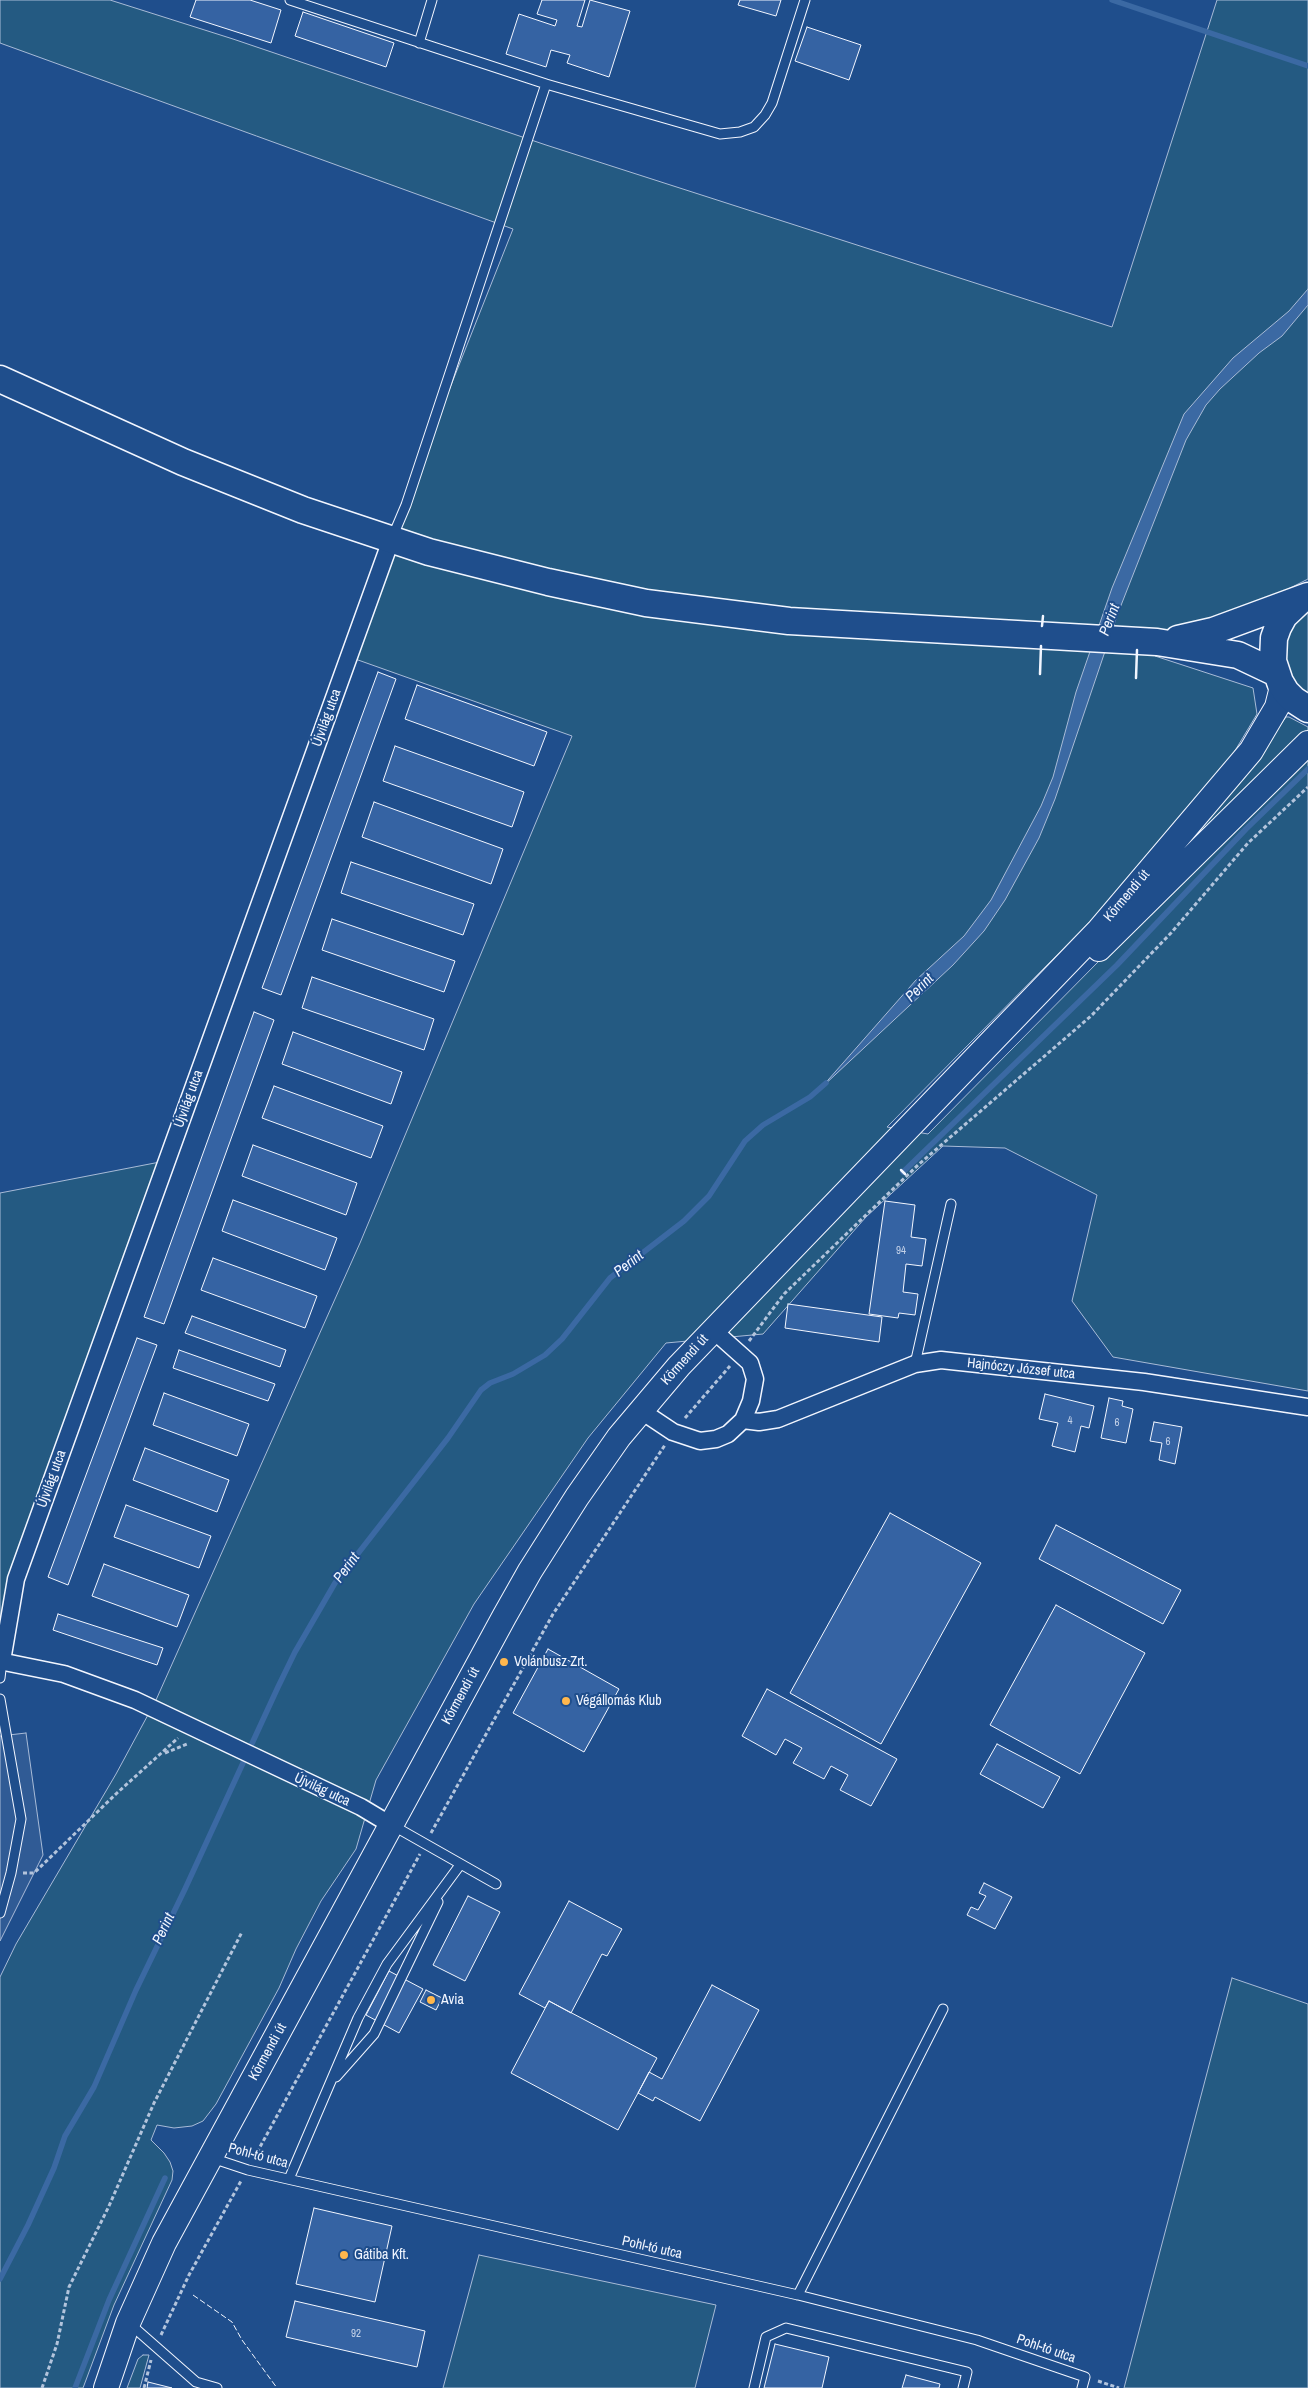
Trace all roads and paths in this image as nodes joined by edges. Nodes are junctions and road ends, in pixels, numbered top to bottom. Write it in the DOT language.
graph roads {
  1 [pos="290,0"];
  2 [pos="432,0"];
  3 [pos="805,0"];
  4 [pos="419,43"];
  5 [pos="546,84"];
  6 [pos="0,379"];
  7 [pos="391,540"];
  8 [pos="1305,598"];
  9 [pos="1158,642"];
  10 [pos="1278,677"];
  11 [pos="1308,710"];
  12 [pos="1308,743"];
  13 [pos="1308,787"];
  14 [pos="945,1091"];
  15 [pos="951,1204"];
  16 [pos="713,1330"];
  17 [pos="740,1354"];
  18 [pos="915,1364"];
  19 [pos="1308,1407"];
  20 [pos="640,1410"];
  21 [pos="743,1420"];
  22 [pos="673,1432"];
  23 [pos="0,1667"];
  24 [pos="0,1699"];
  25 [pos="179,1736"];
  26 [pos="198,1739"];
  27 [pos="163,1754"];
  28 [pos="391,1824"];
  29 [pos="425,1844"];
  30 [pos="460,1865"];
  31 [pos="34,1872"];
  32 [pos="448,1881"];
  33 [pos="496,1884"];
  34 [pos="0,1913"];
  35 [pos="242,1932"];
  36 [pos="943,2009"];
  37 [pos="330,2085"];
  38 [pos="210,2157"];
  39 [pos="248,2170"];
  40 [pos="290,2179"];
  41 [pos="798,2295"];
  42 [pos="128,2323"];
  43 [pos="156,2346"];
  44 [pos="1085,2377"];
  45 [pos="42,2388"];
  46 [pos="106,2388"];
  47 [pos="144,2388"];
  48 [pos="217,2388"];
  49 [pos="754,2388"];
  50 [pos="963,2388"];
  51 [pos="1082,2388"];
  52 [pos="1119,2388"];
  1 -- 4 [label="lane"];
  2 -- 4 [label="lane"];
  3 -- 5 [label="lane"];
  4 -- 5 [label="lane"];
  5 -- 7 [label="lane"];
  6 -- 7 [label="main road"];
  7 -- 9 [label="main road"];
  7 -- 23 [label="street, Újvilág utca"];
  8 -- 9 [label="main road"];
  8 -- 10 [label="main road"];
  9 -- 10 [label="main road"];
  10 -- 11 [label="main road"];
  10 -- 14 [label="street, Körmendi út"];
  12 -- 14 [label="street, Körmendi út"];
  13 -- 17 [label="path"];
  14 -- 16 [label="street, Körmendi út"];
  15 -- 18 [label="lane"];
  16 -- 17 [label="street"];
  16 -- 20 [label="street, Körmendi út"];
  17 -- 21 [label="street"];
  17 -- 22 [label="path"];
  18 -- 19 [label="street, Hajnóczy József utca"];
  18 -- 21 [label="street, Hajnóczy József utca"];
  20 -- 22 [label="street"];
  20 -- 28 [label="street, Körmendi út"];
  21 -- 22 [label="street"];
  22 -- 29 [label="path"];
  23 -- 26 [label="street, Újvilág utca"];
  24 -- 34 [label="lane"];
  25 -- 27 [label="path"];
  26 -- 27 [label="path"];
  26 -- 28 [label="street, Újvilág utca"];
  27 -- 31 [label="path"];
  28 -- 29 [label="lane"];
  28 -- 38 [label="street, Körmendi út"];
  29 -- 30 [label="lane"];
  29 -- 39 [label="path"];
  30 -- 32 [label="lane"];
  30 -- 33 [label="lane"];
  32 -- 37 [label="lane"];
  32 -- 37 [label="lane"];
  35 -- 45 [label="path"];
  36 -- 41 [label="lane"];
  37 -- 40 [label="lane"];
  38 -- 39 [label="lane, Pohl-tó utca"];
  38 -- 42 [label="street, Körmendi út"];
  39 -- 40 [label="lane, Pohl-tó utca"];
  39 -- 43 [label="path"];
  40 -- 41 [label="lane, Pohl-tó utca"];
  41 -- 44 [label="lane, Pohl-tó utca"];
  42 -- 43 [label="lane"];
  42 -- 46 [label="street, Körmendi út"];
  43 -- 47 [label="path"];
  43 -- 48 [label="lane"];
  44 -- 51 [label="lane"];
  44 -- 52 [label="path"];
  49 -- 50 [label="lane"];
}
